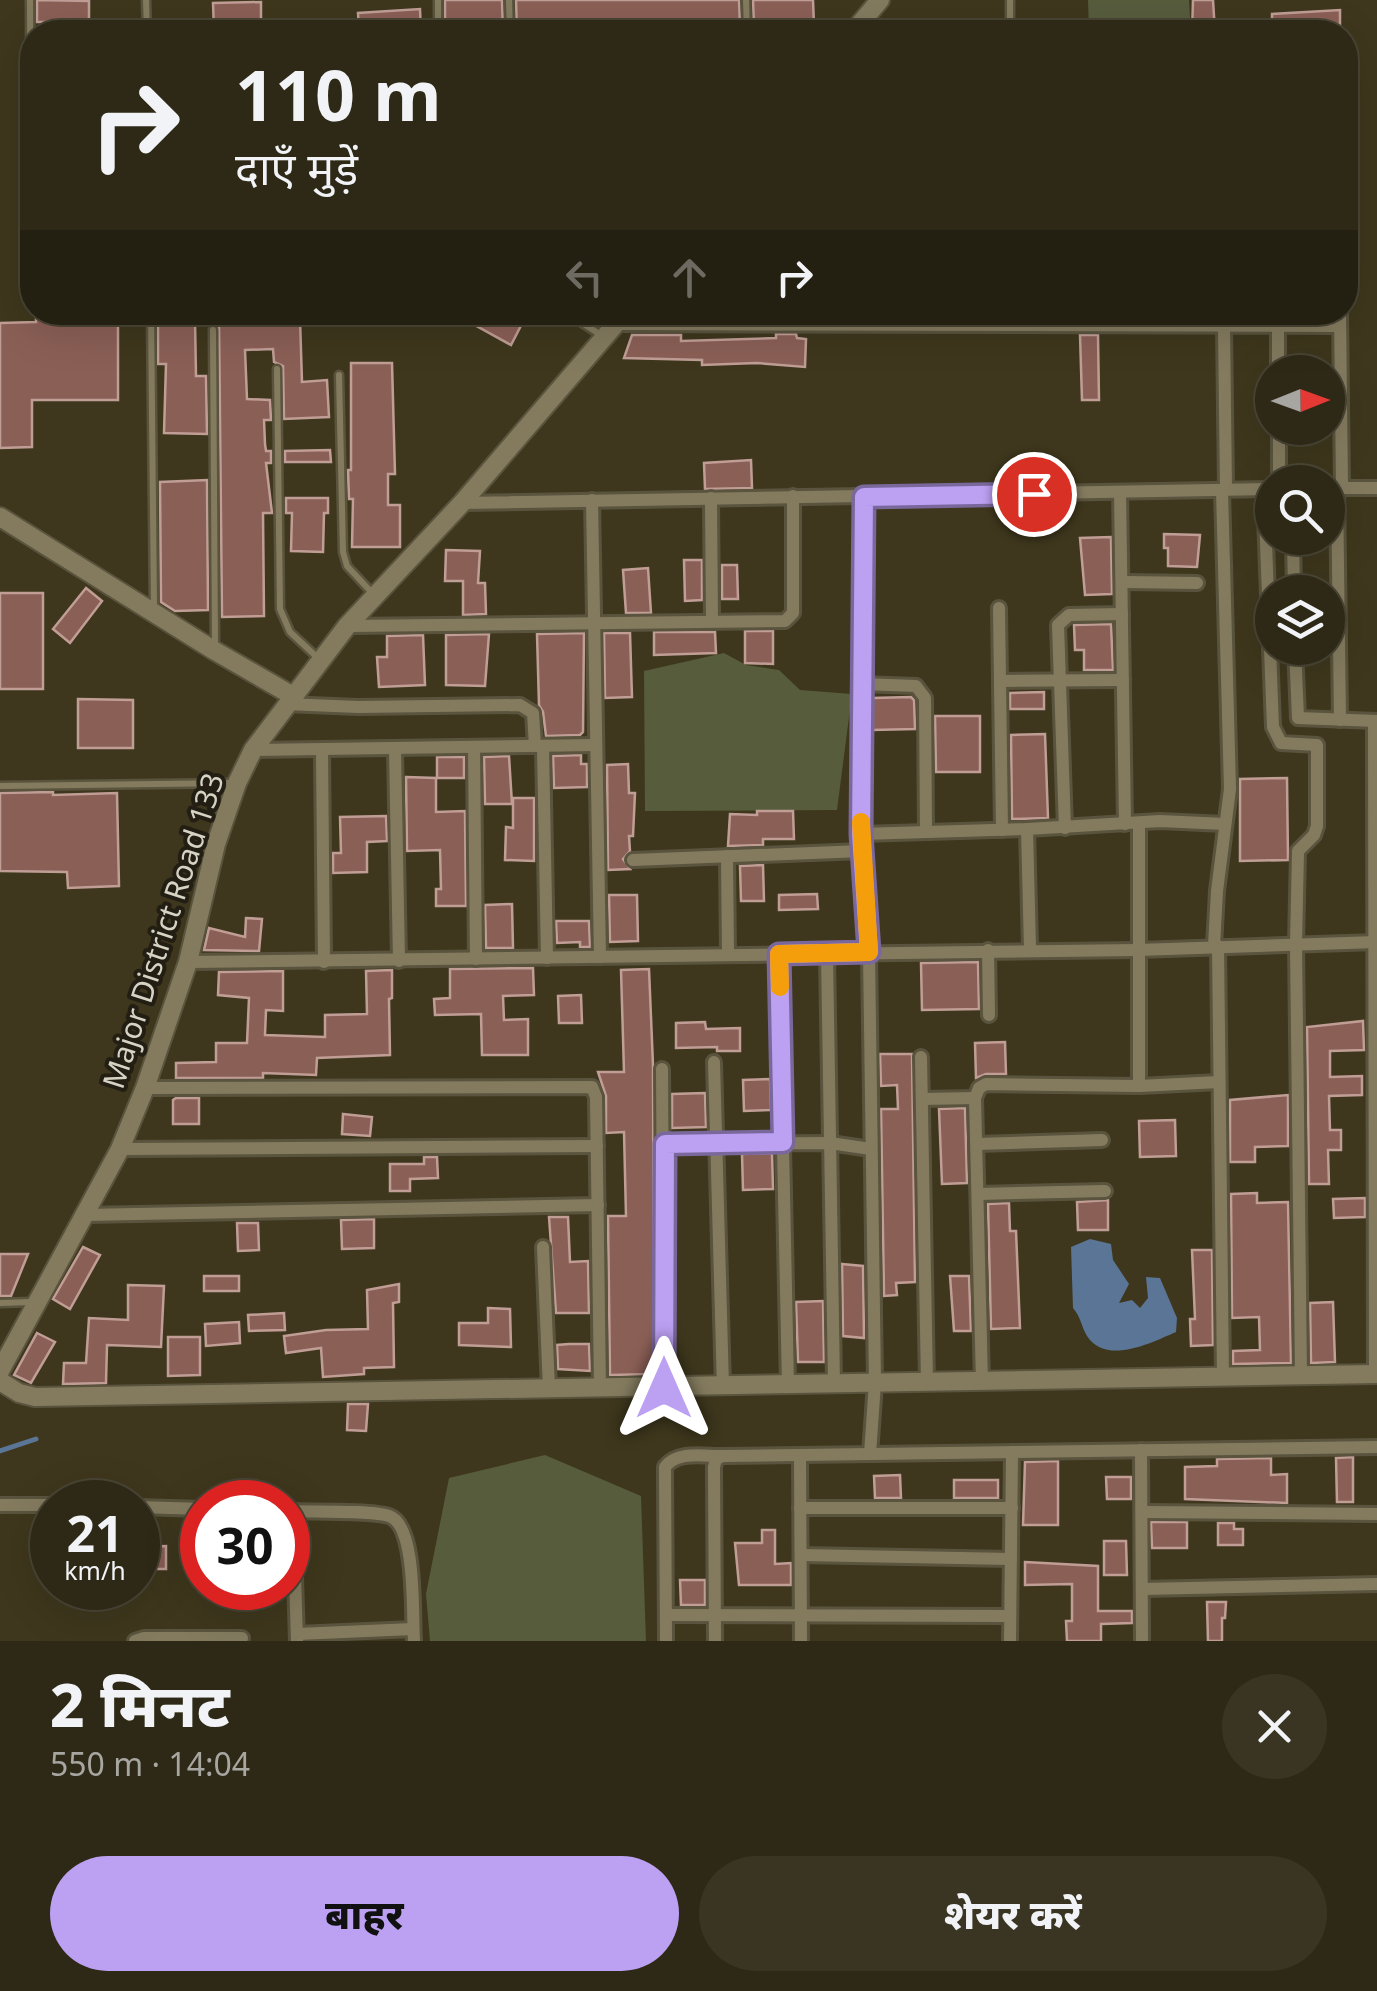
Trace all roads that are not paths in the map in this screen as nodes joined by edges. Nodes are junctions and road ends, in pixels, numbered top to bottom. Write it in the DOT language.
graph roads {
  1 [pos="880,0"];
  2 [pos="863,20"];
  3 [pos="151,325"];
  4 [pos="616,325"];
  5 [pos="1282,325"];
  6 [pos="1340,325"];
  7 [pos="1224,326"];
  8 [pos="1278,326"];
  9 [pos="213,330"];
  10 [pos="1278,355"];
  11 [pos="277,369"];
  12 [pos="339,374"];
  13 [pos="1336,465"];
  14 [pos="1345,488"];
  15 [pos="1377,488"];
  16 [pos="1224,490"];
  17 [pos="1255,490"];
  18 [pos="1120,492"];
  19 [pos="792,496"];
  20 [pos="864,497"];
  21 [pos="712,498"];
  22 [pos="592,500"];
  23 [pos="462,503"];
  24 [pos="0,517"];
  25 [pos="1269,555"];
  26 [pos="1336,555"];
  27 [pos="1124,582"];
  28 [pos="1197,583"];
  29 [pos="375,596"];
  30 [pos="999,608"];
  31 [pos="154,613"];
  32 [pos="1122,614"];
  33 [pos="712,621"];
  34 [pos="594,622"];
  35 [pos="347,626"];
  36 [pos="214,651"];
  37 [pos="320,660"];
  38 [pos="1295,665"];
  39 [pos="1123,680"];
  40 [pos="1000,681"];
  41 [pos="1061,681"];
  42 [pos="862,684"];
  43 [pos="290,700"];
  44 [pos="1340,720"];
  45 [pos="1376,720"];
  46 [pos="1317,721"];
  47 [pos="596,745"];
  48 [pos="1317,745"];
  49 [pos="539,746"];
  50 [pos="474,748"];
  51 [pos="395,749"];
  52 [pos="254,750"];
  53 [pos="322,751"];
  54 [pos="237,783"];
  55 [pos="0,786"];
  56 [pos="1132,824"];
  57 [pos="1225,824"];
  58 [pos="1065,828"];
  59 [pos="1027,829"];
  60 [pos="1002,830"];
  61 [pos="926,832"];
  62 [pos="861,834"];
  63 [pos="862,850"];
  64 [pos="727,856"];
  65 [pos="633,860"];
  66 [pos="1375,942"];
  67 [pos="1296,944"];
  68 [pos="1216,946"];
  69 [pos="1030,949"];
  70 [pos="988,950"];
  71 [pos="1138,950"];
  72 [pos="869,952"];
  73 [pos="779,954"];
  74 [pos="826,954"];
  75 [pos="728,955"];
  76 [pos="600,957"];
  77 [pos="547,958"];
  78 [pos="476,959"];
  79 [pos="399,960"];
  80 [pos="188,962"];
  81 [pos="324,962"];
  82 [pos="989,1016"];
  83 [pos="920,1057"];
  84 [pos="714,1062"];
  85 [pos="662,1069"];
  86 [pos="1219,1082"];
  87 [pos="1139,1086"];
  88 [pos="145,1088"];
  89 [pos="975,1098"];
  90 [pos="922,1099"];
  91 [pos="1102,1140"];
  92 [pos="783,1142"];
  93 [pos="830,1143"];
  94 [pos="665,1144"];
  95 [pos="716,1144"];
  96 [pos="977,1144"];
  97 [pos="596,1146"];
  98 [pos="120,1149"];
  99 [pos="871,1149"];
  100 [pos="1105,1191"];
  101 [pos="978,1194"];
  102 [pos="598,1205"];
  103 [pos="84,1215"];
  104 [pos="543,1247"];
  105 [pos="38,1302"];
  106 [pos="0,1303"];
  107 [pos="0,1372"];
  108 [pos="1376,1374"];
  109 [pos="1302,1375"];
  110 [pos="1224,1377"];
  111 [pos="0,1381"];
  112 [pos="982,1382"];
  113 [pos="834,1383"];
  114 [pos="875,1383"];
  115 [pos="927,1383"];
  116 [pos="788,1385"];
  117 [pos="723,1387"];
  118 [pos="600,1388"];
  119 [pos="664,1388"];
  120 [pos="548,1389"];
  121 [pos="1377,1447"];
  122 [pos="1141,1450"];
  123 [pos="1012,1452"];
  124 [pos="870,1454"];
  125 [pos="800,1455"];
  126 [pos="723,1456"];
  127 [pos="0,1505"];
  128 [pos="30,1505"];
  129 [pos="800,1508"];
  130 [pos="1012,1508"];
  131 [pos="310,1512"];
  132 [pos="1142,1512"];
  133 [pos="1377,1514"];
  134 [pos="801,1555"];
  135 [pos="1011,1559"];
  136 [pos="1377,1584"];
  137 [pos="1142,1589"];
  138 [pos="295,1610"];
  139 [pos="801,1614"];
  140 [pos="666,1615"];
  141 [pos="715,1615"];
  142 [pos="1010,1616"];
  143 [pos="413,1635"];
  144 [pos="242,1638"];
  145 [pos="297,1638"];
  146 [pos="135,1641"];
  147 [pos="666,1641"];
  148 [pos="715,1641"];
  149 [pos="801,1641"];
  150 [pos="1010,1641"];
  151 [pos="1142,1641"];
  1 -- 2 [label="street"];
  3 -- 31 [label="lane"];
  4 -- 7 [label="street"];
  4 -- 23 [label="street, Major District Road 133"];
  5 -- 8 [label="street"];
  6 -- 13 [label="street"];
  7 -- 8 [label="street"];
  7 -- 16 [label="street"];
  8 -- 10 [label="street"];
  9 -- 36 [label="lane"];
  11 -- 37 [label="lane"];
  12 -- 29 [label="lane"];
  14 -- 15 [label="street"];
  16 -- 17 [label="street"];
  16 -- 18 [label="street"];
  16 -- 57 [label="street"];
  18 -- 20 [label="street"];
  18 -- 27 [label="street"];
  19 -- 20 [label="street"];
  19 -- 21 [label="street"];
  19 -- 33 [label="street"];
  20 -- 42 [label="street"];
  21 -- 22 [label="street"];
  21 -- 33 [label="street"];
  22 -- 23 [label="street"];
  22 -- 34 [label="street"];
  23 -- 29 [label="street, Major District Road 133"];
  24 -- 31 [label="street"];
  25 -- 48 [label="street"];
  26 -- 44 [label="street"];
  27 -- 28 [label="street"];
  27 -- 32 [label="street"];
  29 -- 35 [label="street, Major District Road 133"];
  30 -- 40 [label="street"];
  31 -- 36 [label="street"];
  32 -- 39 [label="street"];
  32 -- 41 [label="street"];
  33 -- 34 [label="street"];
  34 -- 35 [label="street"];
  34 -- 47 [label="street"];
  35 -- 37 [label="street, Major District Road 133"];
  36 -- 43 [label="street"];
  37 -- 43 [label="street, Major District Road 133"];
  38 -- 46 [label="street"];
  39 -- 41 [label="street"];
  39 -- 56 [label="street"];
  40 -- 41 [label="street"];
  40 -- 60 [label="street"];
  41 -- 58 [label="street"];
  42 -- 61 [label="street"];
  42 -- 62 [label="street"];
  43 -- 49 [label="street"];
  43 -- 52 [label="street, Major District Road 133"];
  44 -- 45 [label="street"];
  44 -- 46 [label="street"];
  45 -- 66 [label="street"];
  46 -- 48 [label="street"];
  47 -- 49 [label="street"];
  47 -- 76 [label="street"];
  48 -- 67 [label="street"];
  49 -- 50 [label="street"];
  49 -- 77 [label="street"];
  50 -- 51 [label="street"];
  50 -- 78 [label="street"];
  51 -- 53 [label="street"];
  51 -- 79 [label="street"];
  52 -- 53 [label="street"];
  52 -- 54 [label="street, Major District Road 133"];
  53 -- 81 [label="street"];
  54 -- 55 [label="lane"];
  54 -- 80 [label="street, Major District Road 133"];
  56 -- 57 [label="street"];
  56 -- 58 [label="street"];
  56 -- 71 [label="street"];
  57 -- 68 [label="street"];
  58 -- 59 [label="street"];
  59 -- 60 [label="street"];
  59 -- 69 [label="street"];
  60 -- 61 [label="street"];
  61 -- 62 [label="street"];
  62 -- 63 [label="street"];
  63 -- 64 [label="street"];
  63 -- 72 [label="street"];
  64 -- 65 [label="street"];
  64 -- 75 [label="street"];
  66 -- 67 [label="street"];
  66 -- 108 [label="street"];
  67 -- 68 [label="street"];
  67 -- 109 [label="street"];
  68 -- 71 [label="street"];
  68 -- 86 [label="street"];
  69 -- 70 [label="street"];
  69 -- 71 [label="street"];
  70 -- 72 [label="street"];
  70 -- 82 [label="street"];
  71 -- 87 [label="street"];
  72 -- 74 [label="street"];
  72 -- 99 [label="street"];
  73 -- 74 [label="street"];
  73 -- 75 [label="street"];
  73 -- 92 [label="street"];
  74 -- 93 [label="street"];
  75 -- 76 [label="street"];
  76 -- 77 [label="street"];
  77 -- 78 [label="street"];
  78 -- 79 [label="street"];
  79 -- 81 [label="street"];
  80 -- 81 [label="street"];
  80 -- 88 [label="street, Major District Road 133"];
  83 -- 90 [label="street"];
  84 -- 95 [label="street"];
  85 -- 94 [label="street"];
  86 -- 87 [label="street"];
  86 -- 110 [label="street"];
  87 -- 89 [label="street"];
  88 -- 97 [label="street"];
  88 -- 98 [label="street, Major District Road 133"];
  89 -- 90 [label="street"];
  89 -- 96 [label="street"];
  90 -- 115 [label="street"];
  91 -- 96 [label="street"];
  92 -- 93 [label="street"];
  92 -- 95 [label="street"];
  92 -- 116 [label="street"];
  93 -- 99 [label="street"];
  93 -- 113 [label="street"];
  94 -- 95 [label="street"];
  94 -- 119 [label="street"];
  95 -- 117 [label="street"];
  96 -- 101 [label="street"];
  97 -- 98 [label="street"];
  97 -- 102 [label="street"];
  98 -- 103 [label="street, Major District Road 133"];
  99 -- 114 [label="street"];
  100 -- 101 [label="street"];
  101 -- 112 [label="street"];
  102 -- 103 [label="street"];
  102 -- 118 [label="street"];
  103 -- 105 [label="street, Major District Road 133"];
  104 -- 120 [label="street"];
  105 -- 106 [label="lane"];
  105 -- 107 [label="street, Major District Road 133"];
  108 -- 109 [label="street"];
  109 -- 110 [label="street"];
  110 -- 112 [label="street"];
  111 -- 120 [label="street"];
  112 -- 115 [label="street"];
  113 -- 114 [label="street"];
  113 -- 116 [label="street"];
  114 -- 115 [label="street"];
  114 -- 124 [label="street"];
  116 -- 117 [label="street"];
  117 -- 119 [label="street"];
  118 -- 119 [label="street"];
  118 -- 120 [label="street"];
  121 -- 122 [label="street"];
  122 -- 123 [label="street"];
  122 -- 132 [label="street"];
  123 -- 124 [label="street"];
  123 -- 130 [label="street"];
  124 -- 125 [label="street"];
  125 -- 126 [label="street"];
  125 -- 129 [label="street"];
  126 -- 140 [label="street"];
  126 -- 141 [label="street"];
  127 -- 128 [label="street"];
  129 -- 130 [label="street"];
  129 -- 134 [label="street"];
  130 -- 135 [label="street"];
  131 -- 143 [label="street"];
  132 -- 133 [label="street"];
  132 -- 137 [label="street"];
  134 -- 135 [label="street"];
  134 -- 139 [label="street"];
  135 -- 142 [label="street"];
  136 -- 137 [label="street"];
  137 -- 151 [label="street"];
  138 -- 145 [label="street"];
  139 -- 141 [label="street"];
  139 -- 142 [label="street"];
  139 -- 149 [label="street"];
  140 -- 141 [label="street"];
  140 -- 147 [label="street"];
  141 -- 148 [label="street"];
  142 -- 150 [label="street"];
  143 -- 145 [label="street"];
  144 -- 146 [label="street"];
}
